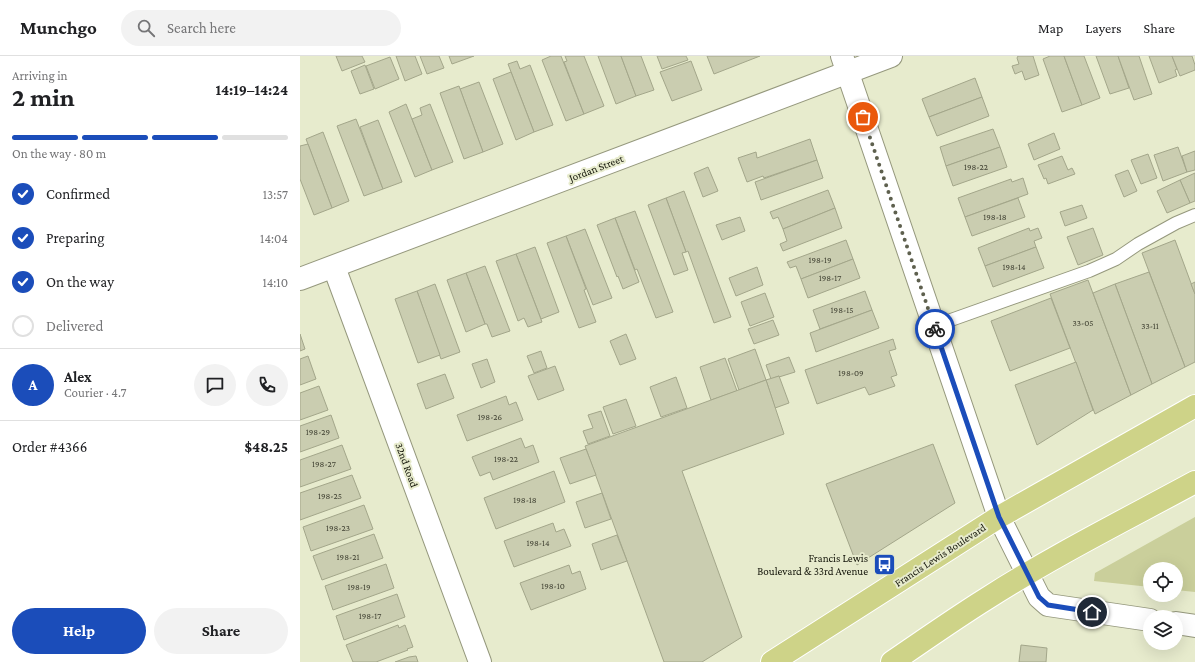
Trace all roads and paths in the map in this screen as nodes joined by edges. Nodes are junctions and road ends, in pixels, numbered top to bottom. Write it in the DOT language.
graph roads {
  1 [pos="891,56"];
  2 [pos="845,64"];
  3 [pos="1195,215"];
  4 [pos="334,267"];
  5 [pos="300,279"];
  6 [pos="934,326"];
  7 [pos="1195,406"];
  8 [pos="1195,482"];
  9 [pos="999,517"];
  10 [pos="1028,574"];
  11 [pos="1143,619"];
  12 [pos="1183,624"];
  13 [pos="1195,626"];
  14 [pos="480,662"];
  15 [pos="772,662"];
  16 [pos="892,662"];
  1 -- 2 [label="street, Jordan Street"];
  2 -- 4 [label="street, Jordan Street"];
  2 -- 6 [label="street"];
  3 -- 6 [label="lane"];
  4 -- 5 [label="street, Jordan Street"];
  4 -- 14 [label="street, 32nd Road"];
  6 -- 9 [label="street"];
  7 -- 9 [label="main road, Francis Lewis Boulevard"];
  8 -- 10 [label="main road"];
  9 -- 10 [label="street"];
  9 -- 15 [label="main road, Francis Lewis Boulevard"];
  10 -- 11 [label="street"];
  10 -- 16 [label="main road"];
  12 -- 13 [label="street"];
}
